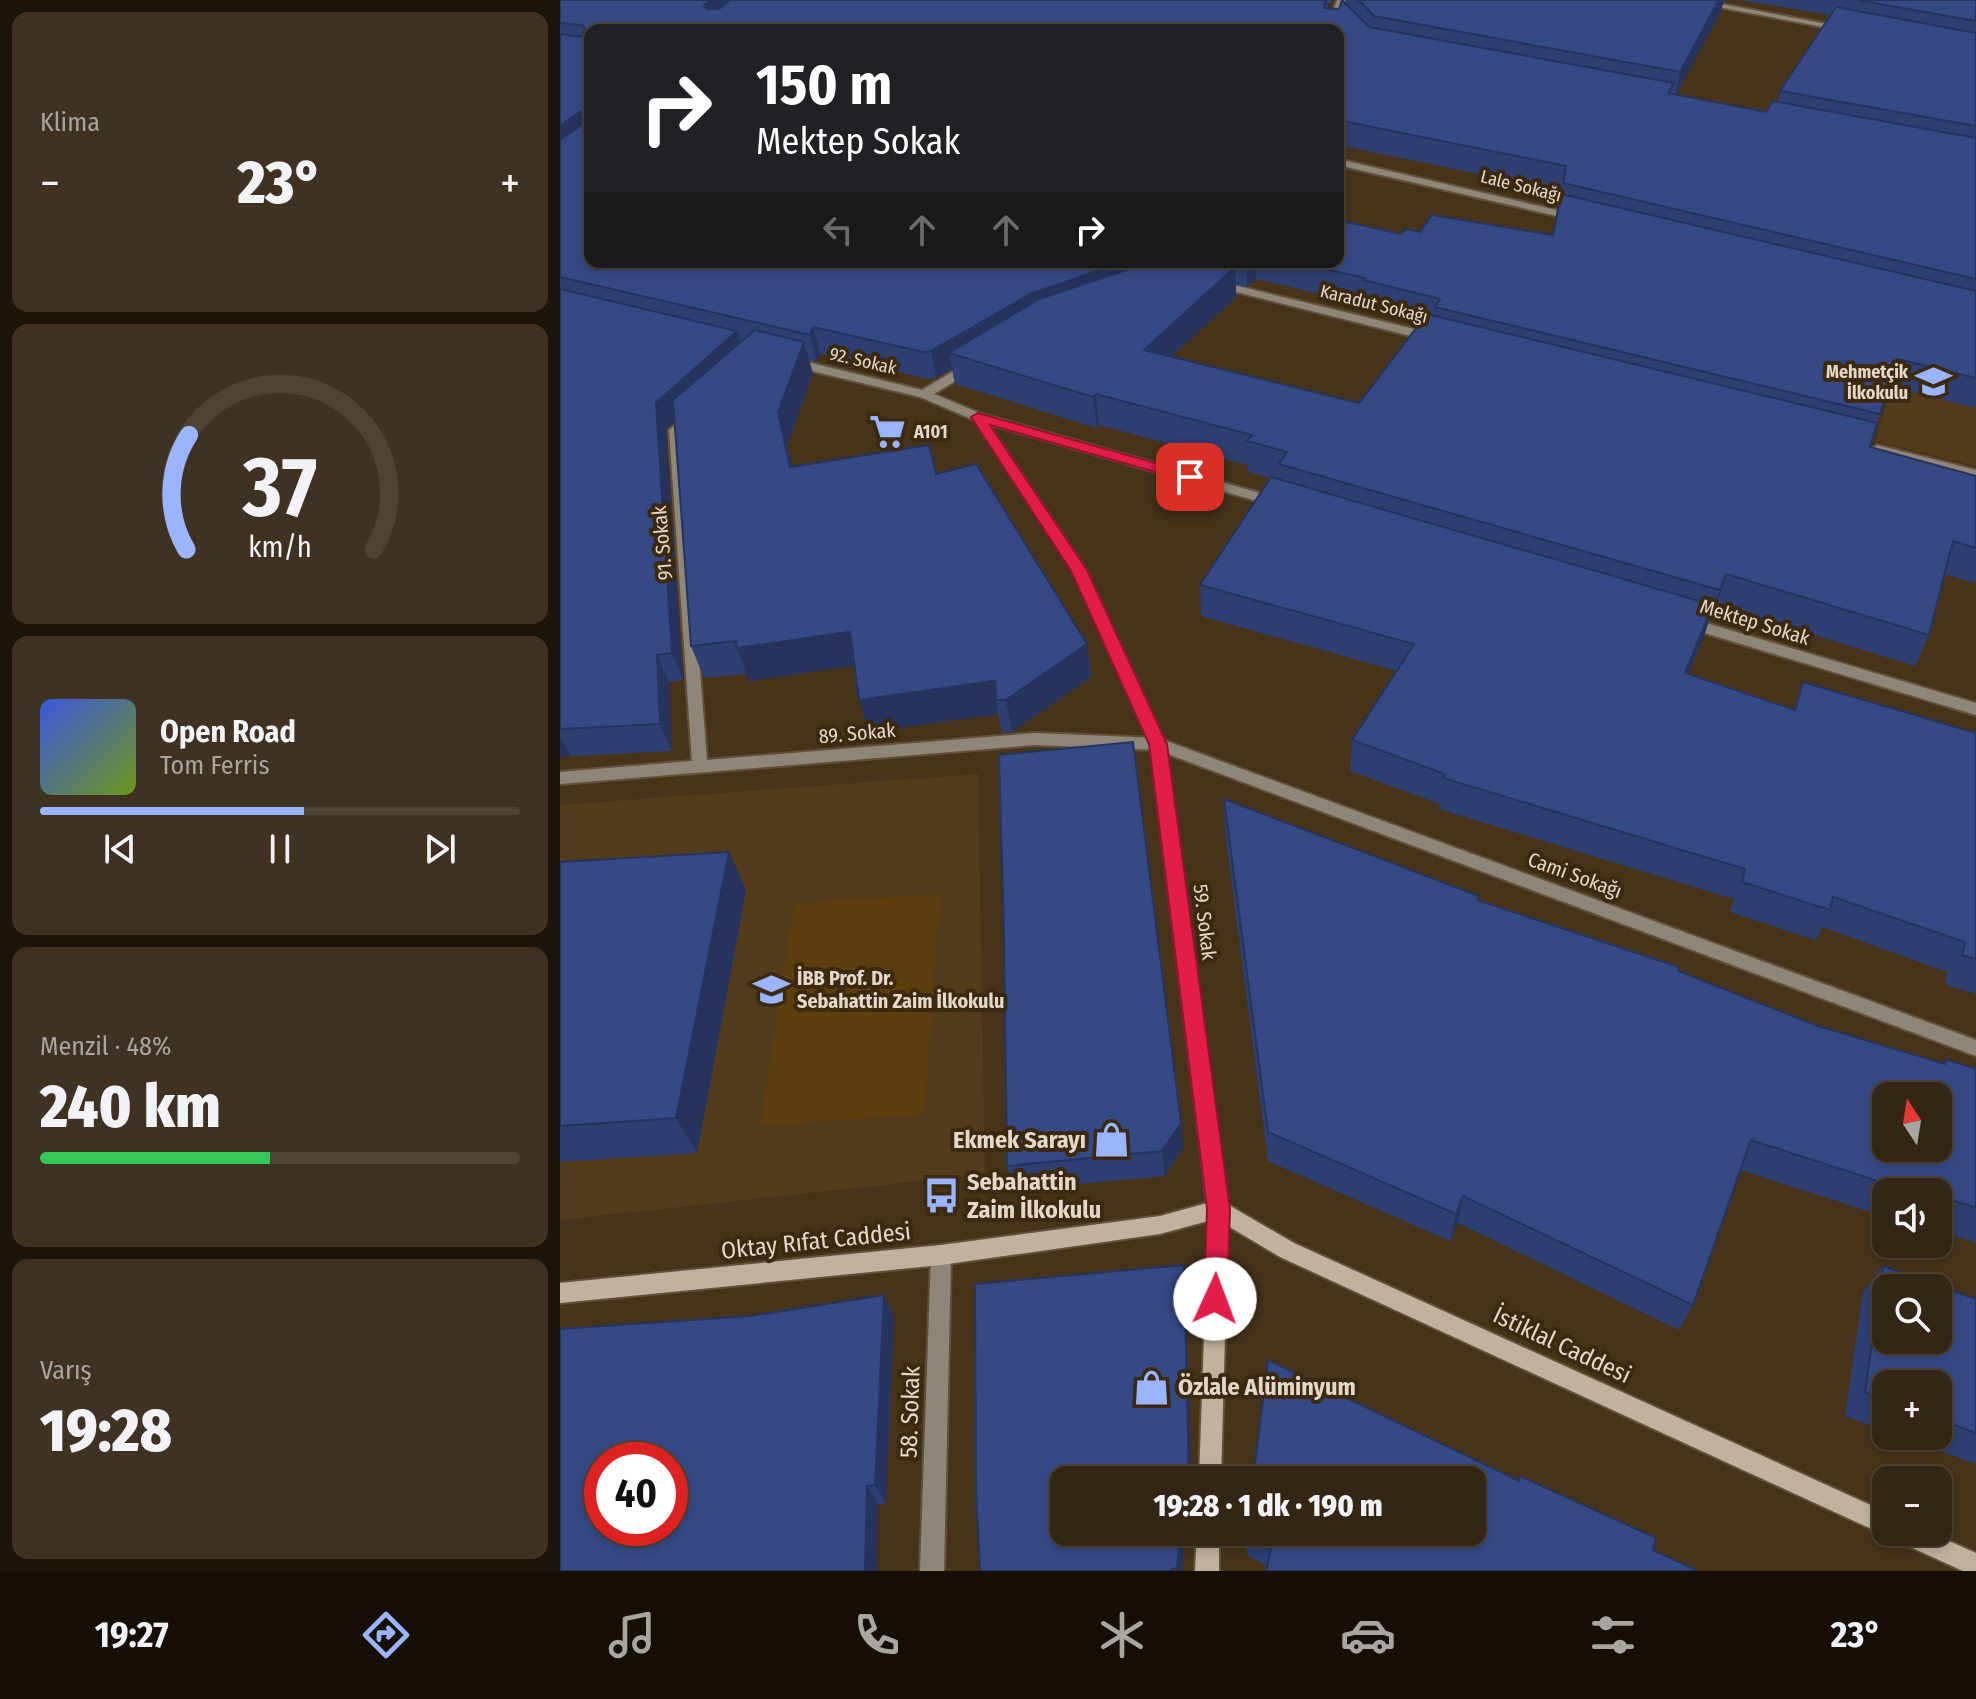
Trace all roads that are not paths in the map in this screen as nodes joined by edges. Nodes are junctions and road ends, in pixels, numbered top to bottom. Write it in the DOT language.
graph roads {
  1 [pos="1685,0"];
  2 [pos="1339,5"];
  3 [pos="1321,9"];
  4 [pos="1347,21"];
  5 [pos="1853,30"];
  6 [pos="1344,163"];
  7 [pos="1595,222"];
  8 [pos="1197,279"];
  9 [pos="1438,339"];
  10 [pos="987,356"];
  11 [pos="775,359"];
  12 [pos="924,394"];
  13 [pos="707,402"];
  14 [pos="978,417"];
  15 [pos="1868,447"];
  16 [pos="1976,474"];
  17 [pos="1295,507"];
  18 [pos="1674,618"];
  19 [pos="1976,709"];
  20 [pos="1158,744"];
  21 [pos="700,766"];
  22 [pos="560,778"];
  23 [pos="1976,1048"];
  24 [pos="1218,1209"];
  25 [pos="941,1255"];
  26 [pos="560,1293"];
  27 [pos="1210,1466"];
  28 [pos="1872,1518"];
  29 [pos="1208,1546"];
  30 [pos="1934,1546"];
  31 [pos="1976,1565"];
  32 [pos="932,1571"];
  33 [pos="1207,1571"];
  1 -- 5 [label="street"];
  2 -- 3 [label="street"];
  2 -- 4 [label="street"];
  6 -- 7 [label="street, Lale Sokağı"];
  8 -- 9 [label="street, Karadut Sokağı"];
  10 -- 12 [label="street"];
  11 -- 12 [label="street, 92. Sokak"];
  12 -- 14 [label="street"];
  13 -- 21 [label="street, 91. Sokak"];
  14 -- 17 [label="street"];
  14 -- 20 [label="street, 59. Sokak"];
  15 -- 16 [label="street"];
  18 -- 19 [label="street, Mektep Sokak"];
  20 -- 21 [label="street, 89. Sokak"];
  20 -- 23 [label="street, Cami Sokağı"];
  20 -- 24 [label="street, 59. Sokak"];
  21 -- 22 [label="street, 89. Sokak"];
  24 -- 25 [label="street, Oktay Rıfat Caddesi"];
  24 -- 27 [label="street, 59. Sokak"];
  24 -- 28 [label="street, İstiklal Caddesi"];
  25 -- 26 [label="street, Oktay Rıfat Caddesi"];
  25 -- 32 [label="street, 58. Sokak"];
  29 -- 33 [label="street"];
  30 -- 31 [label="street"];
}
